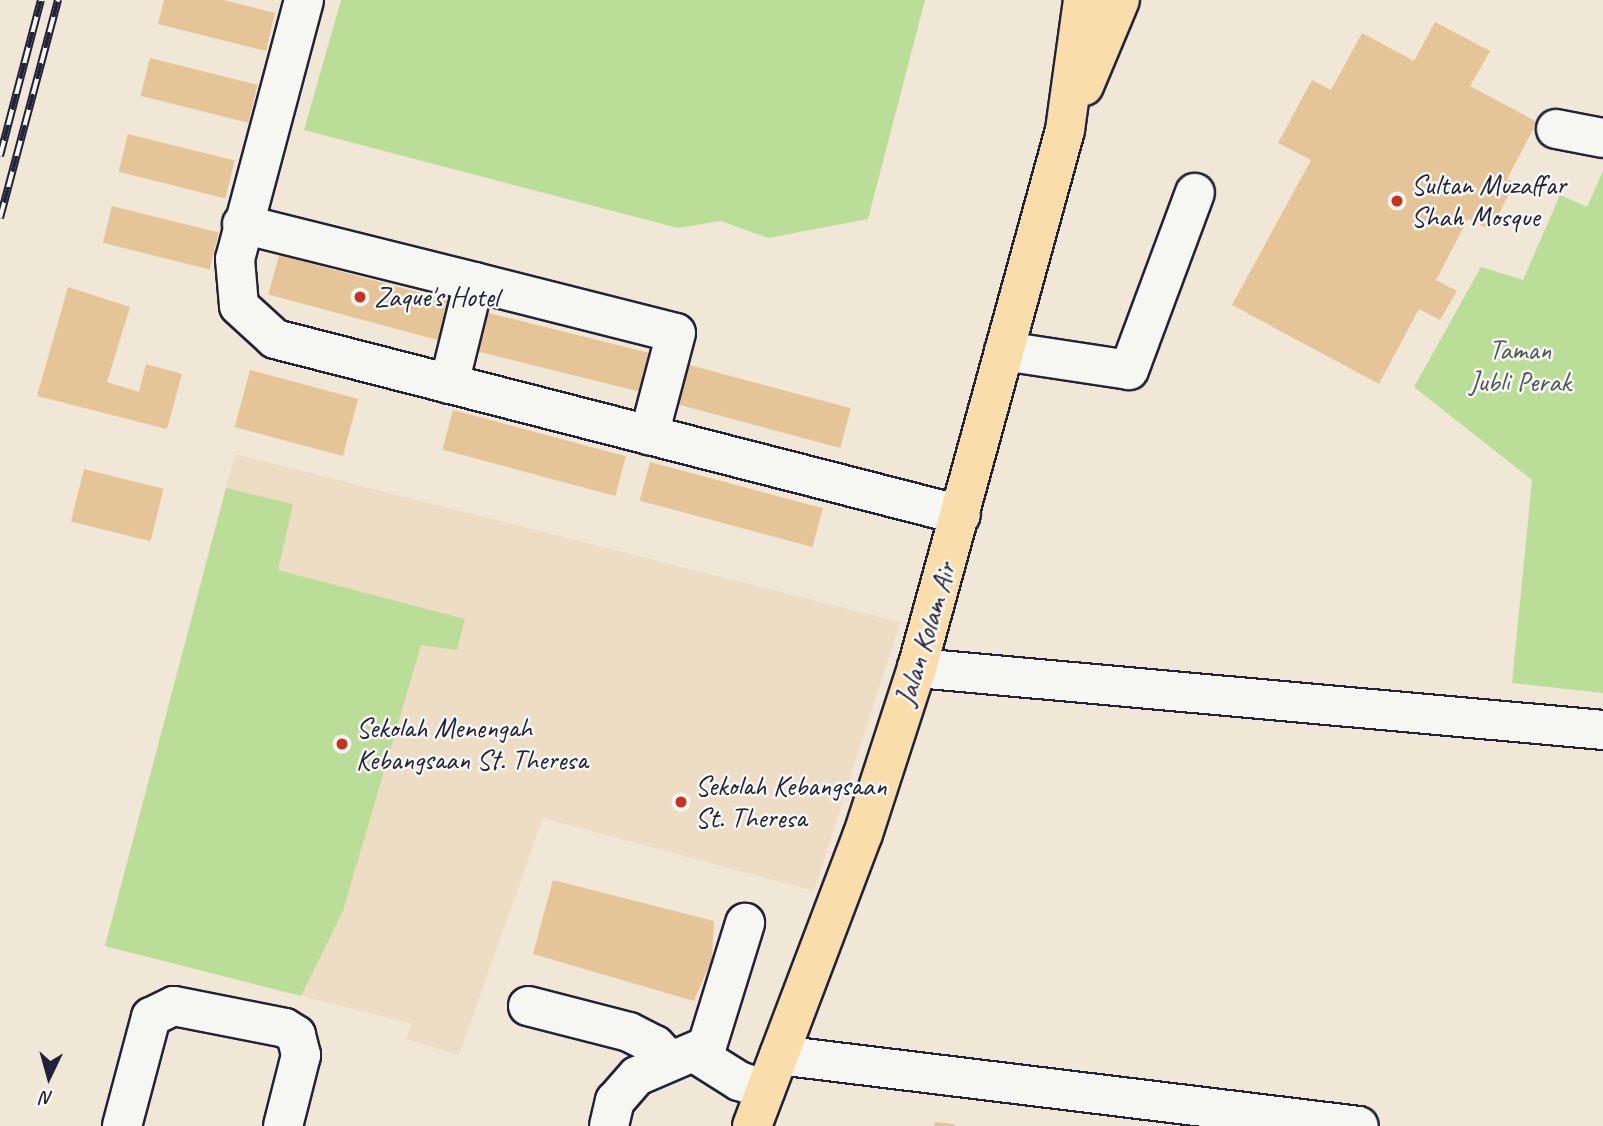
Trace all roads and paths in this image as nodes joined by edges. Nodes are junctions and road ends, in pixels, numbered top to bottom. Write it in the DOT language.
graph roads {
  1 [pos="304,0"];
  2 [pos="1120,0"];
  3 [pos="1082,1"];
  4 [pos="1556,129"];
  5 [pos="1065,130"];
  6 [pos="1603,138"];
  7 [pos="1195,193"];
  8 [pos="242,224"];
  9 [pos="474,282"];
  10 [pos="1004,351"];
  11 [pos="449,384"];
  12 [pos="649,435"];
  13 [pos="961,515"];
  14 [pos="917,668"];
  15 [pos="1603,730"];
  16 [pos="745,923"];
  17 [pos="528,1006"];
  18 [pos="779,1055"];
  19 [pos="683,1057"];
  20 [pos="766,1090"];
  21 [pos="1291,1122"];
  22 [pos="122,1126"];
  23 [pos="283,1126"];
  24 [pos="608,1126"];
  25 [pos="752,1126"];
  26 [pos="1359,1126"];
  1 -- 8 [label="street"];
  2 -- 5 [label="main road, Jalan Kolam Air"];
  3 -- 5 [label="main road, Jalan Kolam Air"];
  4 -- 6 [label="street"];
  5 -- 10 [label="main road, Jalan Kolam Air"];
  7 -- 10 [label="street"];
  8 -- 9 [label="street"];
  8 -- 11 [label="street"];
  9 -- 11 [label="street"];
  9 -- 12 [label="street"];
  10 -- 13 [label="main road, Jalan Kolam Air"];
  11 -- 12 [label="street"];
  12 -- 13 [label="street"];
  13 -- 14 [label="main road, Jalan Kolam Air"];
  14 -- 15 [label="street"];
  14 -- 18 [label="main road, Jalan Kolam Air"];
  16 -- 19 [label="street"];
  17 -- 19 [label="street"];
  18 -- 20 [label="main road, Jalan Kolam Air"];
  18 -- 21 [label="street"];
  19 -- 20 [label="street"];
  19 -- 24 [label="street"];
  20 -- 25 [label="main road, Jalan Kolam Air"];
  21 -- 26 [label="street"];
  22 -- 23 [label="street"];
}
